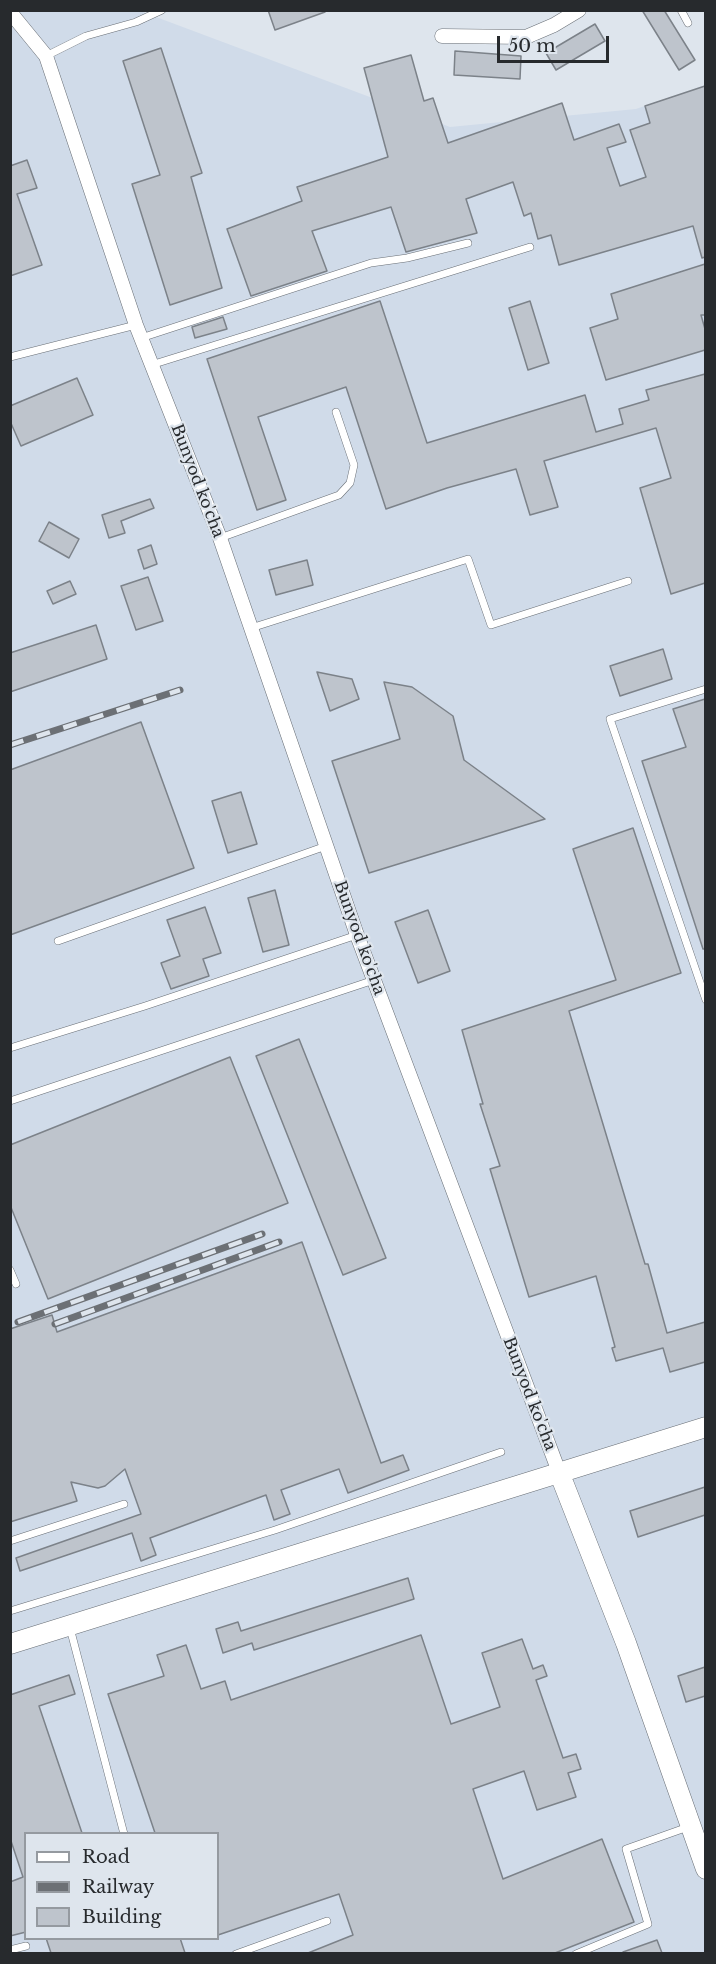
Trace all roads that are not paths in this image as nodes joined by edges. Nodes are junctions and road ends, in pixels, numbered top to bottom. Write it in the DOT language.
graph roads {
  1 [pos="162,10"];
  2 [pos="579,10"];
  3 [pos="681,10"];
  4 [pos="11,14"];
  5 [pos="688,23"];
  6 [pos="442,36"];
  7 [pos="46,56"];
  8 [pos="468,243"];
  9 [pos="530,247"];
  10 [pos="138,331"];
  11 [pos="10,357"];
  12 [pos="152,365"];
  13 [pos="336,412"];
  14 [pos="220,538"];
  15 [pos="628,581"];
  16 [pos="251,628"];
  17 [pos="705,689"];
  18 [pos="326,846"];
  19 [pos="357,935"];
  20 [pos="58,941"];
  21 [pos="374,980"];
  22 [pos="705,1000"];
  23 [pos="10,1048"];
  24 [pos="10,1101"];
  25 [pos="10,1270"];
  26 [pos="16,1284"];
  27 [pos="705,1427"];
  28 [pos="501,1452"];
  29 [pos="559,1473"];
  30 [pos="124,1504"];
  31 [pos="10,1541"];
  32 [pos="10,1611"];
  33 [pos="70,1626"];
  34 [pos="11,1641"];
  35 [pos="691,1826"];
  36 [pos="124,1832"];
  37 [pos="705,1869"];
  38 [pos="327,1921"];
  39 [pos="26,1946"];
  40 [pos="10,1950"];
  41 [pos="236,1953"];
  42 [pos="576,1953"];
  1 -- 7 [label="lane"];
  2 -- 6 [label="street"];
  3 -- 5 [label="lane"];
  4 -- 7 [label="street, Bunyod ko'cha"];
  7 -- 10 [label="street, Bunyod ko'cha"];
  8 -- 10 [label="lane"];
  9 -- 12 [label="lane"];
  10 -- 11 [label="lane"];
  10 -- 12 [label="street, Bunyod ko'cha"];
  12 -- 14 [label="street, Bunyod ko'cha"];
  13 -- 14 [label="lane"];
  14 -- 16 [label="street, Bunyod ko'cha"];
  15 -- 16 [label="lane"];
  16 -- 18 [label="street, Bunyod ko'cha"];
  17 -- 22 [label="lane"];
  18 -- 19 [label="street, Bunyod ko'cha"];
  18 -- 20 [label="lane"];
  19 -- 21 [label="street, Bunyod ko'cha"];
  19 -- 23 [label="lane"];
  21 -- 24 [label="lane"];
  21 -- 29 [label="street, Bunyod ko'cha"];
  25 -- 26 [label="lane"];
  27 -- 29 [label="street"];
  28 -- 32 [label="lane"];
  29 -- 33 [label="street"];
  29 -- 35 [label="street, Bunyod ko'cha"];
  30 -- 31 [label="lane"];
  33 -- 34 [label="street"];
  33 -- 36 [label="lane"];
  35 -- 37 [label="street, Bunyod ko'cha"];
  35 -- 42 [label="lane"];
  38 -- 41 [label="lane"];
  39 -- 40 [label="lane"];
}
